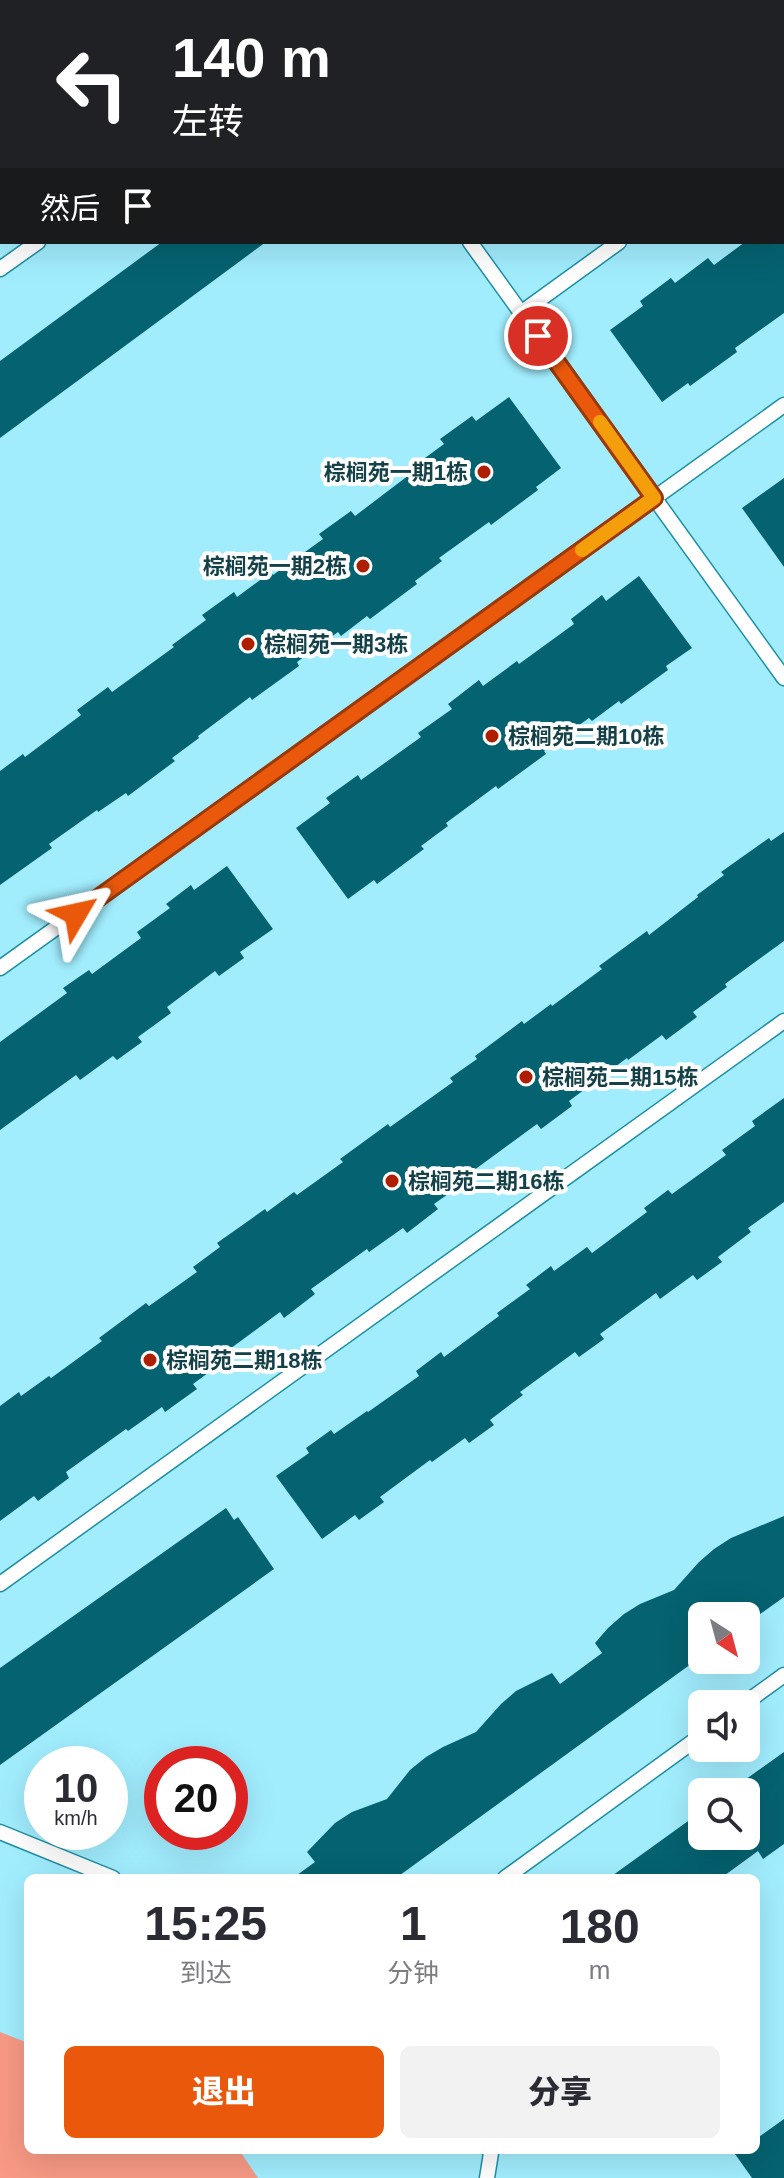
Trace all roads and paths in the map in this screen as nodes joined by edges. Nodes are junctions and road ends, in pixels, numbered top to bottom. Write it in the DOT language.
graph roads {
  1 [pos="35,244"];
  2 [pos="471,244"];
  3 [pos="616,244"];
  4 [pos="0,269"];
  5 [pos="521,313"];
  6 [pos="784,405"];
  7 [pos="654,498"];
  8 [pos="784,678"];
  9 [pos="0,968"];
  10 [pos="784,1021"];
  11 [pos="0,1584"];
  12 [pos="784,1675"];
  13 [pos="760,1692"];
  14 [pos="688,1745"];
  15 [pos="0,1832"];
  16 [pos="103,1874"];
  17 [pos="511,1874"];
  18 [pos="491,2154"];
  19 [pos="487,2178"];
  1 -- 4 [label="lane"];
  2 -- 5 [label="lane"];
  3 -- 5 [label="lane"];
  5 -- 7 [label="lane"];
  6 -- 7 [label="lane"];
  7 -- 8 [label="lane"];
  7 -- 9 [label="lane"];
  10 -- 11 [label="lane"];
  12 -- 13 [label="lane"];
  14 -- 17 [label="lane"];
  15 -- 16 [label="lane"];
  18 -- 19 [label="lane"];
}
